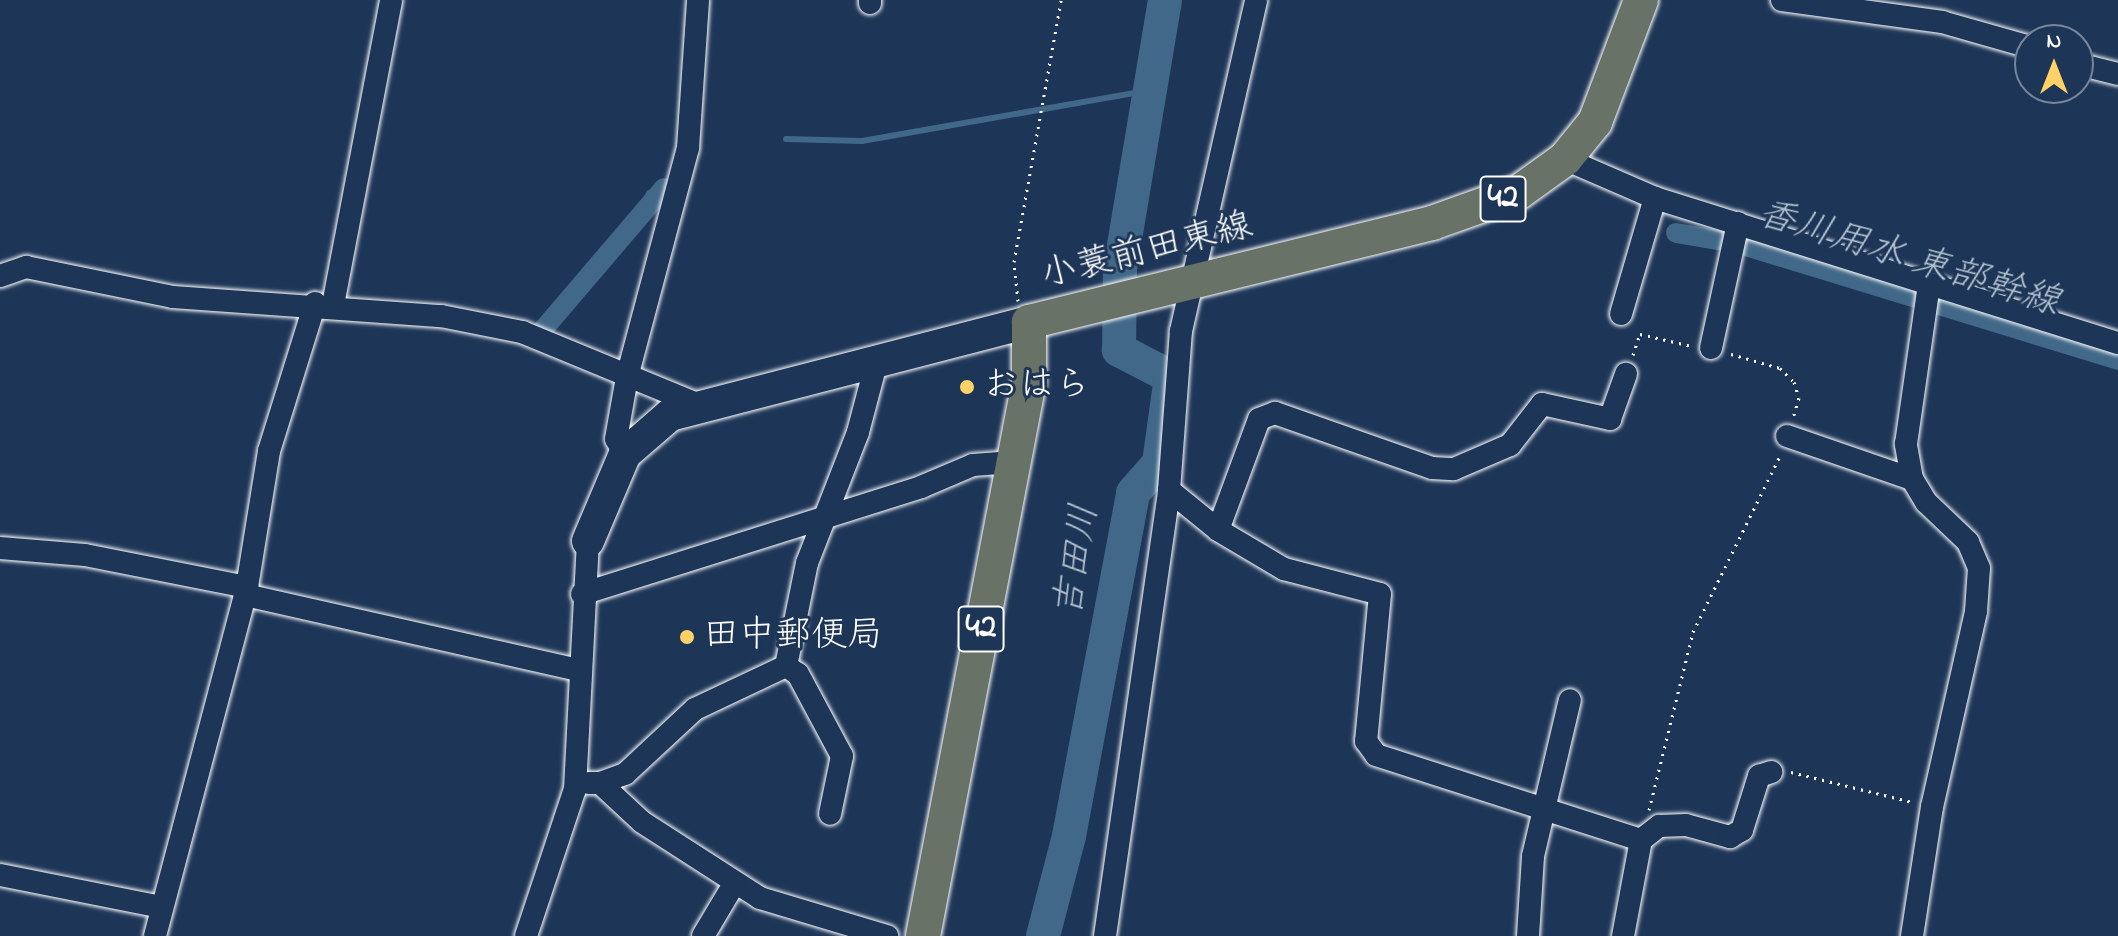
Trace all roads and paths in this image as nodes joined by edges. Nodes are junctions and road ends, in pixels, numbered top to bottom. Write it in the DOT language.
graph roads {
  1 [pos="389,0"];
  2 [pos="698,0"];
  3 [pos="1061,0"];
  4 [pos="1256,0"];
  5 [pos="1641,0"];
  6 [pos="1782,0"];
  7 [pos="2014,42"];
  8 [pos="2094,68"];
  9 [pos="2118,74"];
  10 [pos="1565,159"];
  11 [pos="1655,198"];
  12 [pos="1735,236"];
  13 [pos="0,276"];
  14 [pos="1184,282"];
  15 [pos="1927,294"];
  16 [pos="324,304"];
  17 [pos="1621,314"];
  18 [pos="1037,320"];
  19 [pos="2118,343"];
  20 [pos="1711,348"];
  21 [pos="877,360"];
  22 [pos="1626,374"];
  23 [pos="627,377"];
  24 [pos="697,404"];
  25 [pos="1787,436"];
  26 [pos="625,454"];
  27 [pos="1013,462"];
  28 [pos="1912,479"];
  29 [pos="1169,490"];
  30 [pos="830,513"];
  31 [pos="1218,530"];
  32 [pos="588,541"];
  33 [pos="0,548"];
  34 [pos="246,591"];
  35 [pos="582,594"];
  36 [pos="786,666"];
  37 [pos="579,670"];
  38 [pos="1570,700"];
  39 [pos="1771,772"];
  40 [pos="576,781"];
  41 [pos="600,783"];
  42 [pos="1932,807"];
  43 [pos="1544,811"];
  44 [pos="830,814"];
  45 [pos="1641,840"];
  46 [pos="0,875"];
  47 [pos="734,884"];
  48 [pos="162,907"];
  49 [pos="155,936"];
  50 [pos="526,936"];
  51 [pos="703,936"];
  52 [pos="887,936"];
  53 [pos="923,936"];
  54 [pos="1105,936"];
  55 [pos="1528,936"];
  56 [pos="1623,936"];
  57 [pos="1912,936"];
  1 -- 16 [label="street"];
  2 -- 23 [label="street"];
  3 -- 18 [label="path"];
  4 -- 14 [label="street"];
  5 -- 10 [label="main road, 小蓑前田東線 / 42"];
  6 -- 7 [label="street"];
  8 -- 9 [label="street"];
  10 -- 11 [label="street"];
  10 -- 14 [label="main road, 小蓑前田東線 / 42"];
  11 -- 12 [label="street"];
  11 -- 17 [label="street"];
  12 -- 15 [label="street"];
  12 -- 20 [label="street"];
  13 -- 16 [label="street"];
  14 -- 18 [label="main road, 小蓑前田東線 / 42"];
  14 -- 29 [label="street"];
  15 -- 19 [label="street"];
  15 -- 28 [label="street"];
  16 -- 23 [label="street"];
  16 -- 34 [label="street"];
  18 -- 21 [label="street"];
  18 -- 27 [label="main road, 小蓑前田東線 / 42"];
  20 -- 22 [label="path"];
  20 -- 25 [label="path"];
  21 -- 24 [label="street"];
  21 -- 30 [label="street"];
  22 -- 31 [label="street"];
  23 -- 24 [label="street"];
  23 -- 26 [label="street"];
  24 -- 26 [label="street"];
  25 -- 28 [label="street"];
  25 -- 45 [label="path"];
  26 -- 32 [label="street"];
  27 -- 30 [label="street"];
  27 -- 53 [label="main road, 小蓑前田東線 / 42"];
  28 -- 42 [label="street"];
  29 -- 31 [label="street"];
  29 -- 54 [label="street"];
  30 -- 35 [label="street"];
  30 -- 36 [label="street"];
  31 -- 43 [label="street"];
  32 -- 35 [label="street"];
  33 -- 34 [label="street"];
  34 -- 37 [label="street"];
  34 -- 48 [label="street"];
  35 -- 37 [label="street"];
  36 -- 41 [label="street"];
  36 -- 44 [label="street"];
  37 -- 40 [label="street"];
  38 -- 43 [label="street"];
  39 -- 42 [label="path"];
  39 -- 45 [label="street"];
  40 -- 41 [label="street"];
  40 -- 50 [label="street"];
  41 -- 47 [label="street"];
  42 -- 57 [label="street"];
  43 -- 45 [label="street"];
  43 -- 55 [label="street"];
  45 -- 56 [label="street"];
  46 -- 48 [label="street"];
  47 -- 51 [label="street"];
  47 -- 52 [label="street"];
  48 -- 49 [label="street"];
}
